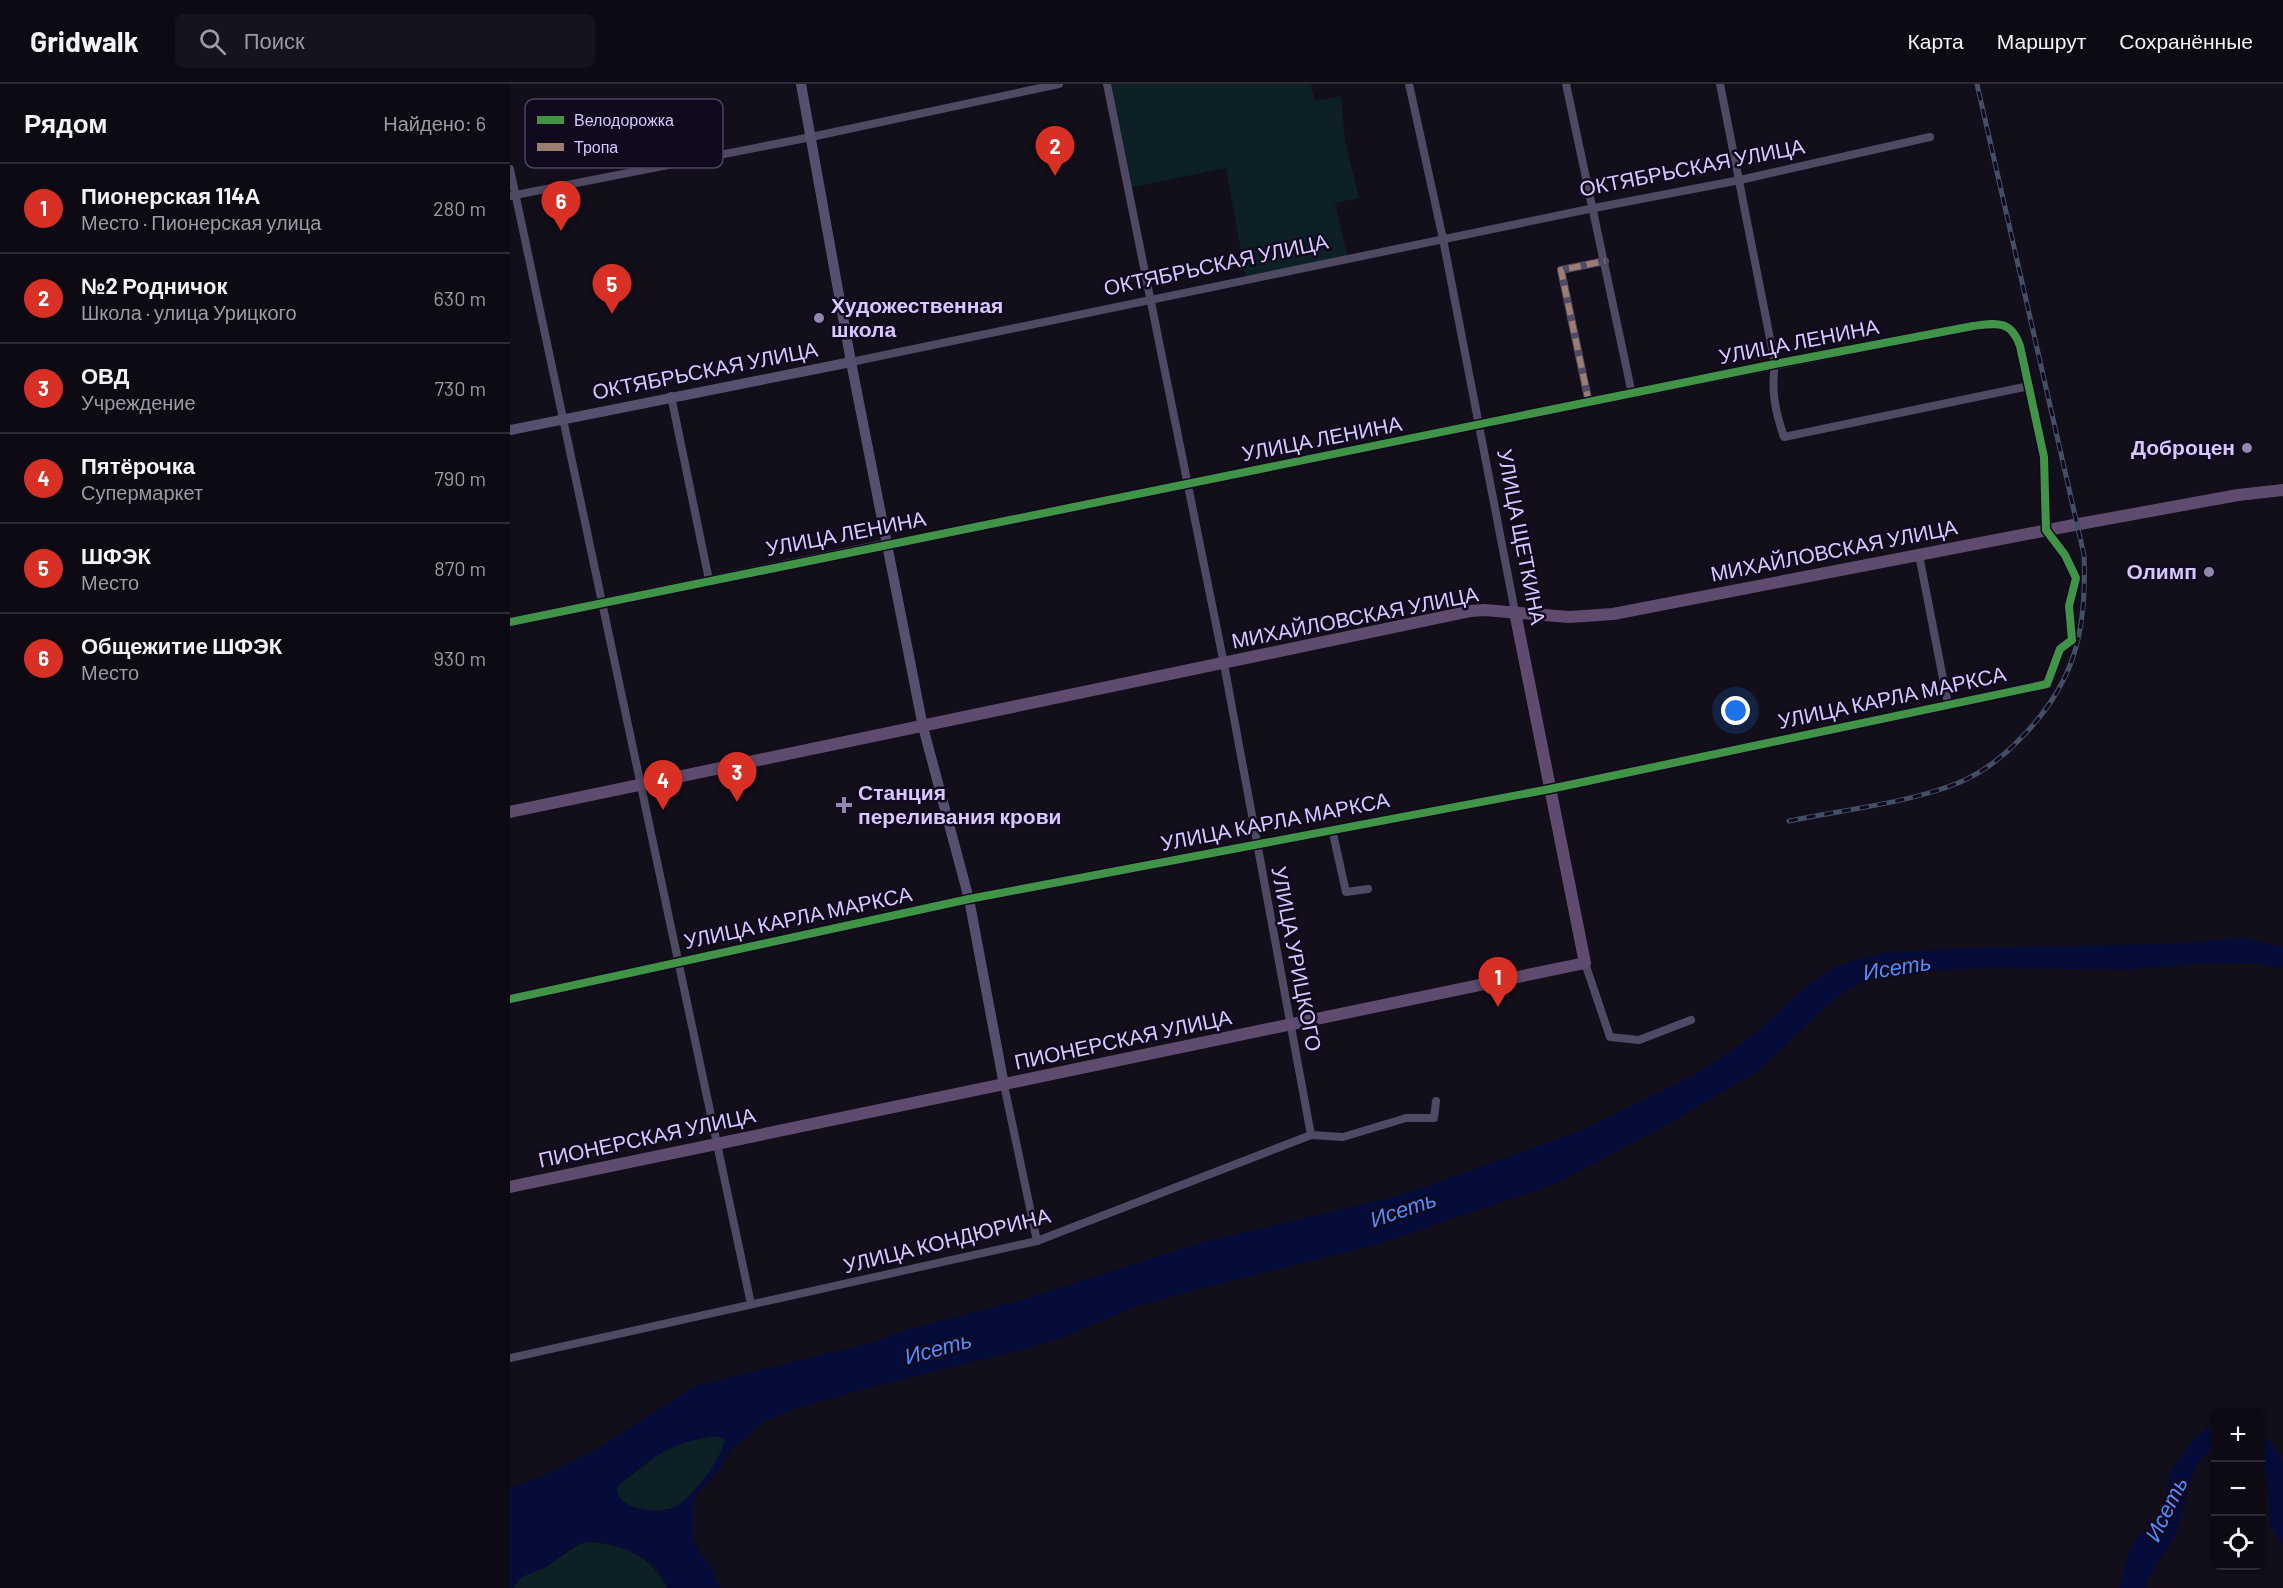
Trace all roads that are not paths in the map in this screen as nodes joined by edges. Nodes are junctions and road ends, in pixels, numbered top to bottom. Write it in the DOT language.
graph roads {
  1 [pos="801,84"];
  2 [pos="1059,84"];
  3 [pos="1107,84"];
  4 [pos="1408,84"];
  5 [pos="1566,84"];
  6 [pos="1720,84"];
  7 [pos="811,137"];
  8 [pos="1930,137"];
  9 [pos="723,154"];
  10 [pos="652,168"];
  11 [pos="510,169"];
  12 [pos="1740,180"];
  13 [pos="513,195"];
  14 [pos="1594,208"];
  15 [pos="1443,239"];
  16 [pos="1605,261"];
  17 [pos="1150,298"];
  18 [pos="851,362"];
  19 [pos="1775,364"];
  20 [pos="2029,386"];
  21 [pos="1632,394"];
  22 [pos="671,396"];
  23 [pos="1589,403"];
  24 [pos="562,419"];
  25 [pos="1481,426"];
  26 [pos="510,430"];
  27 [pos="1188,484"];
  28 [pos="2283,490"];
  29 [pos="2046,530"];
  30 [pos="888,544"];
  31 [pos="1919,555"];
  32 [pos="710,580"];
  33 [pos="600,603"];
  34 [pos="1515,612"];
  35 [pos="510,622"];
  36 [pos="1224,664"];
  37 [pos="1948,704"];
  38 [pos="923,727"];
  39 [pos="641,785"];
  40 [pos="1550,789"];
  41 [pos="510,812"];
  42 [pos="1332,829"];
  43 [pos="1256,843"];
  44 [pos="1368,889"];
  45 [pos="969,899"];
  46 [pos="678,962"];
  47 [pos="1585,963"];
  48 [pos="510,999"];
  49 [pos="1691,1020"];
  50 [pos="1290,1025"];
  51 [pos="1004,1085"];
  52 [pos="1436,1101"];
  53 [pos="1311,1134"];
  54 [pos="716,1144"];
  55 [pos="510,1187"];
  56 [pos="1037,1241"];
  57 [pos="751,1304"];
  58 [pos="510,1358"];
  1 -- 7 [label="main road"];
  2 -- 7 [label="street"];
  3 -- 17 [label="street, УЛИЦА УРИЦКОГО"];
  4 -- 15 [label="street, УЛИЦА ЩЕТКИНА"];
  5 -- 14 [label="street"];
  6 -- 12 [label="street"];
  7 -- 9 [label="street"];
  7 -- 18 [label="main road"];
  8 -- 12 [label="street, ОКТЯБРЬСКАЯ УЛИЦА"];
  10 -- 13 [label="street"];
  11 -- 13 [label="street"];
  12 -- 14 [label="street, ОКТЯБРЬСКАЯ УЛИЦА"];
  12 -- 19 [label="street"];
  13 -- 24 [label="street"];
  14 -- 15 [label="street, ОКТЯБРЬСКАЯ УЛИЦА"];
  14 -- 16 [label="street"];
  15 -- 17 [label="street, ОКТЯБРЬСКАЯ УЛИЦА"];
  15 -- 25 [label="street, УЛИЦА ЩЕТКИНА"];
  16 -- 21 [label="street"];
  16 -- 23 [label="street"];
  17 -- 18 [label="street, ОКТЯБРЬСКАЯ УЛИЦА"];
  17 -- 27 [label="street, УЛИЦА УРИЦКОГО"];
  18 -- 22 [label="main road, ОКТЯБРЬСКАЯ УЛИЦА"];
  18 -- 30 [label="main road"];
  19 -- 20 [label="street, УЛИЦА ЛЕНИНА"];
  19 -- 20 [label="street"];
  19 -- 21 [label="street, УЛИЦА ЛЕНИНА"];
  20 -- 29 [label="street, УЛИЦА ЛЕНИНА"];
  21 -- 23 [label="street, УЛИЦА ЛЕНИНА"];
  22 -- 24 [label="main road, ОКТЯБРЬСКАЯ УЛИЦА"];
  22 -- 32 [label="street"];
  23 -- 25 [label="street, УЛИЦА ЛЕНИНА"];
  24 -- 26 [label="main road, ОКТЯБРЬСКАЯ УЛИЦА"];
  24 -- 33 [label="street"];
  25 -- 27 [label="street, УЛИЦА ЛЕНИНА"];
  25 -- 34 [label="street, УЛИЦА ЩЕТКИНА"];
  27 -- 30 [label="street, УЛИЦА ЛЕНИНА"];
  27 -- 36 [label="street, УЛИЦА УРИЦКОГО"];
  28 -- 29 [label="main road, МИХАЙЛОВСКАЯ УЛИЦА"];
  29 -- 31 [label="main road, МИХАЙЛОВСКАЯ УЛИЦА"];
  29 -- 37 [label="street, УЛИЦА КАРЛА МАРКСА"];
  30 -- 32 [label="main road, УЛИЦА ЛЕНИНА"];
  30 -- 38 [label="main road"];
  31 -- 34 [label="main road, МИХАЙЛОВСКАЯ УЛИЦА"];
  31 -- 37 [label="street"];
  32 -- 33 [label="main road, УЛИЦА ЛЕНИНА"];
  33 -- 35 [label="main road, УЛИЦА ЛЕНИНА"];
  33 -- 39 [label="street"];
  34 -- 36 [label="main road, МИХАЙЛОВСКАЯ УЛИЦА"];
  34 -- 40 [label="main road, УЛИЦА ЩЕТКИНА"];
  36 -- 38 [label="main road, МИХАЙЛОВСКАЯ УЛИЦА"];
  36 -- 43 [label="street, УЛИЦА УРИЦКОГО"];
  37 -- 40 [label="street, УЛИЦА КАРЛА МАРКСА"];
  38 -- 39 [label="main road, МИХАЙЛОВСКАЯ УЛИЦА"];
  38 -- 45 [label="main road"];
  39 -- 41 [label="main road, МИХАЙЛОВСКАЯ УЛИЦА"];
  39 -- 46 [label="street"];
  40 -- 42 [label="street, УЛИЦА КАРЛА МАРКСА"];
  40 -- 47 [label="main road, УЛИЦА ЩЕТКИНА"];
  42 -- 43 [label="street, УЛИЦА КАРЛА МАРКСА"];
  42 -- 44 [label="street"];
  43 -- 45 [label="street, УЛИЦА КАРЛА МАРКСА"];
  43 -- 50 [label="street, УЛИЦА УРИЦКОГО"];
  45 -- 46 [label="street, УЛИЦА КАРЛА МАРКСА"];
  45 -- 51 [label="main road"];
  46 -- 48 [label="street, УЛИЦА КАРЛА МАРКСА"];
  46 -- 54 [label="street"];
  47 -- 49 [label="street"];
  47 -- 50 [label="main road, ПИОНЕРСКАЯ УЛИЦА"];
  50 -- 51 [label="main road, ПИОНЕРСКАЯ УЛИЦА"];
  50 -- 53 [label="street, УЛИЦА УРИЦКОГО"];
  51 -- 54 [label="main road, ПИОНЕРСКАЯ УЛИЦА"];
  51 -- 56 [label="street"];
  52 -- 53 [label="street, УЛИЦА КОНДЮРИНА"];
  53 -- 56 [label="street, УЛИЦА КОНДЮРИНА"];
  54 -- 55 [label="main road, ПИОНЕРСКАЯ УЛИЦА"];
  54 -- 57 [label="street"];
  56 -- 57 [label="street, УЛИЦА КОНДЮРИНА"];
  57 -- 58 [label="street, УЛИЦА КОНДЮРИНА"];
}
